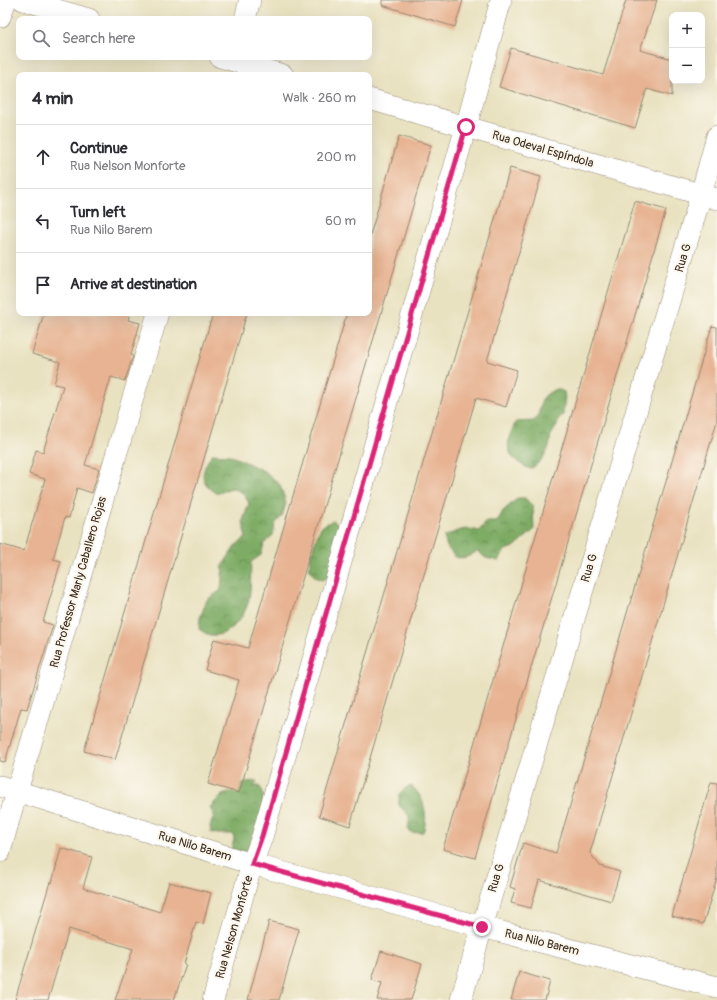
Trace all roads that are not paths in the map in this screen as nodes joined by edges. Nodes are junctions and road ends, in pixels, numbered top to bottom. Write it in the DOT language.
graph roads {
  1 [pos="6,0"];
  2 [pos="23,0"];
  3 [pos="250,0"];
  4 [pos="501,0"];
  5 [pos="79,16"];
  6 [pos="245,16"];
  7 [pos="0,17"];
  8 [pos="228,62"];
  9 [pos="270,72"];
  10 [pos="372,100"];
  11 [pos="466,127"];
  12 [pos="717,136"];
  13 [pos="709,197"];
  14 [pos="157,316"];
  15 [pos="8,788"];
  16 [pos="0,852"];
  17 [pos="252,864"];
  18 [pos="482,927"];
  19 [pos="717,988"];
  20 [pos="213,1000"];
  21 [pos="461,1000"];
  22 [pos="714,1000"];
  1 -- 7 [label="street"];
  2 -- 5 [label="street"];
  3 -- 6 [label="street"];
  4 -- 11 [label="street, Rua Nelson Monforte"];
  8 -- 9 [label="street"];
  10 -- 11 [label="street, Rua Odeval Espíndola"];
  11 -- 13 [label="street, Rua Odeval Espíndola"];
  11 -- 17 [label="street, Rua Nelson Monforte"];
  12 -- 13 [label="street, Rua G"];
  13 -- 18 [label="street, Rua G"];
  14 -- 15 [label="street, Rua Professor Marly Caballero Rojas"];
  15 -- 16 [label="street, Rua Professor Marly Caballero Rojas"];
  15 -- 17 [label="street, Rua Nilo Barem"];
  17 -- 18 [label="street, Rua Nilo Barem"];
  17 -- 20 [label="street, Rua Nelson Monforte"];
  18 -- 19 [label="street, Rua Nilo Barem"];
  18 -- 21 [label="street, Rua G"];
  19 -- 22 [label="street"];
}
